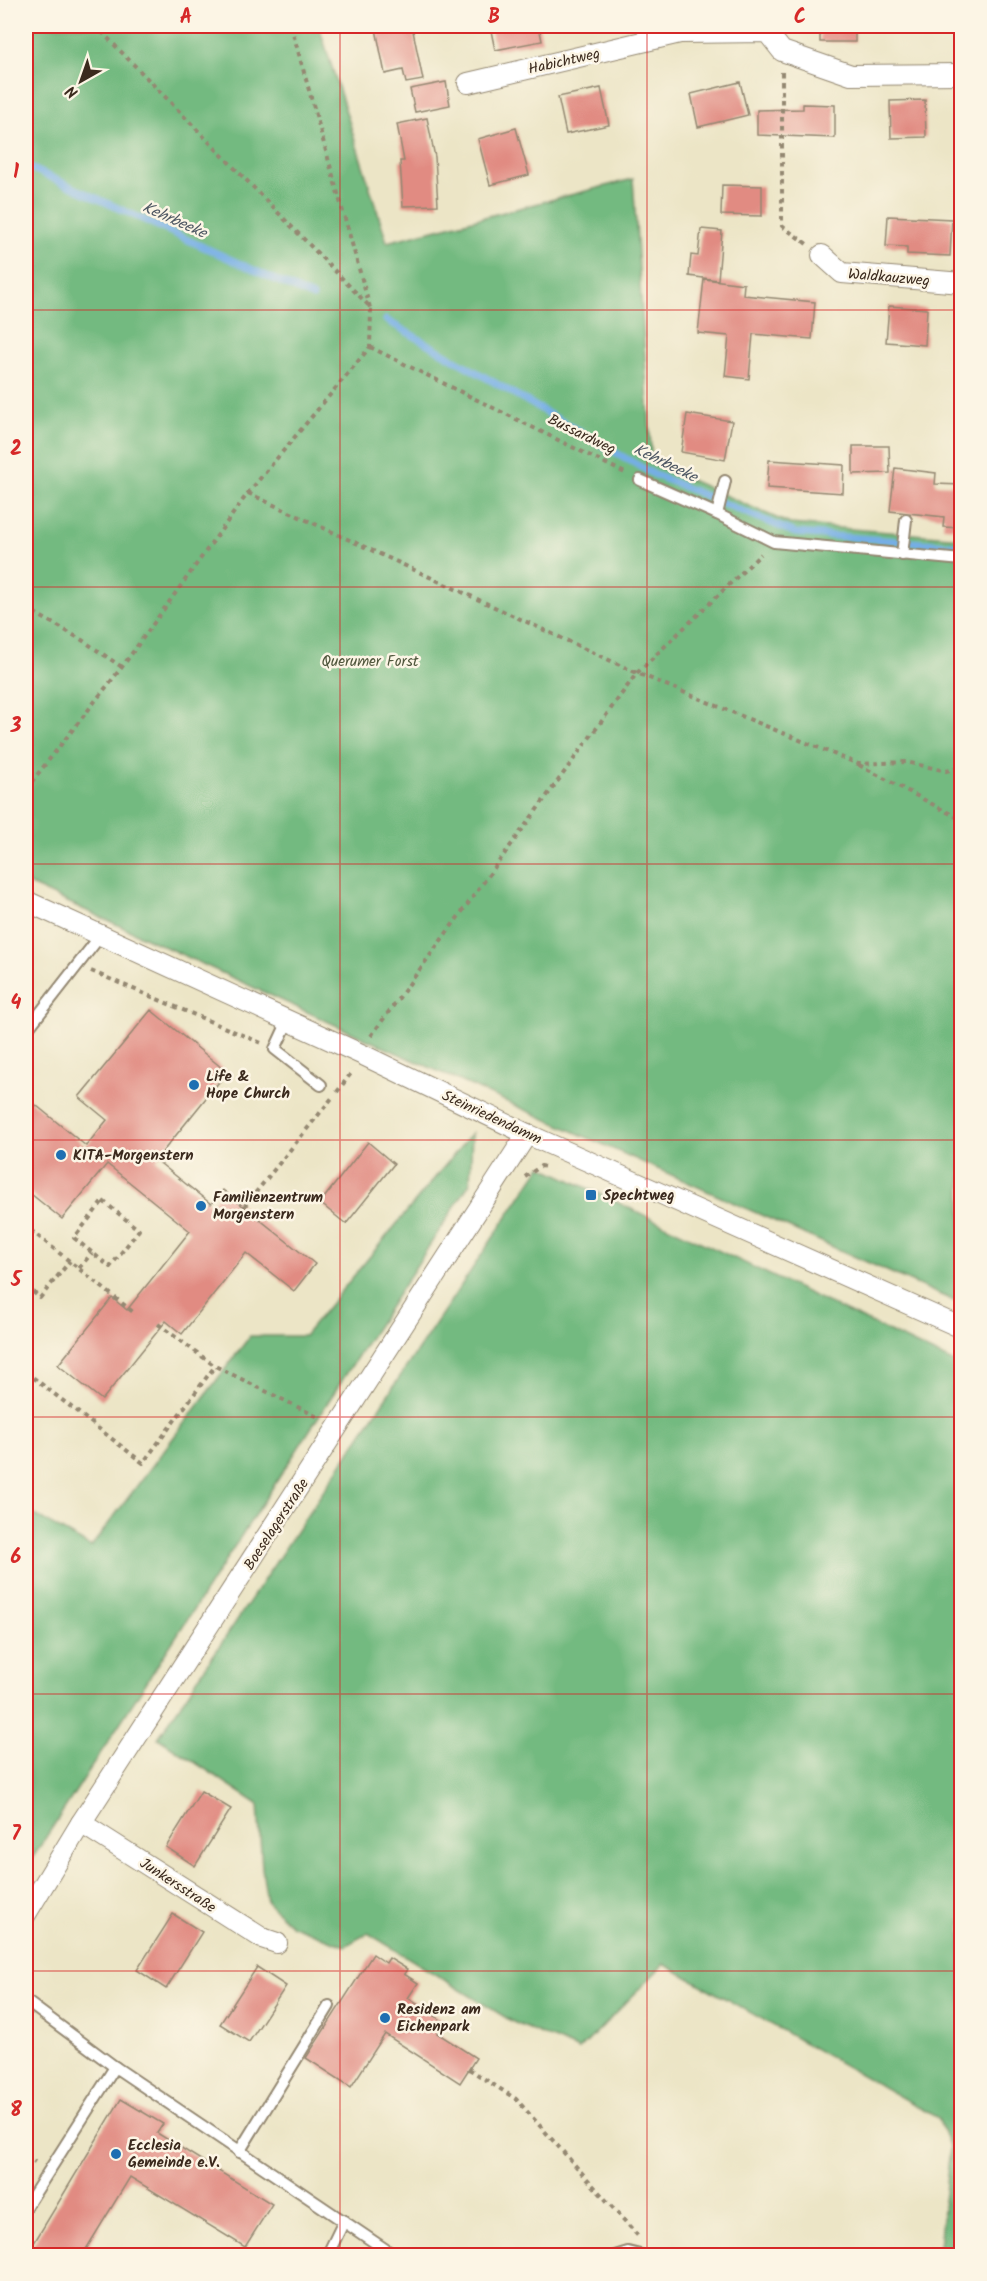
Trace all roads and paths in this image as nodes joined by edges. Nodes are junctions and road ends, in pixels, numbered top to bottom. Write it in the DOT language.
graph roads {
  1 [pos="96,26"];
  2 [pos="124,26"];
  3 [pos="291,26"];
  4 [pos="768,29"];
  5 [pos="101,30"];
  6 [pos="782,51"];
  7 [pos="962,74"];
  8 [pos="468,83"];
  9 [pos="822,255"];
  10 [pos="962,283"];
  11 [pos="371,308"];
  12 [pos="370,347"];
  13 [pos="640,480"];
  14 [pos="725,481"];
  15 [pos="248,493"];
  16 [pos="717,514"];
  17 [pos="906,520"];
  18 [pos="774,542"];
  19 [pos="902,555"];
  20 [pos="962,560"];
  21 [pos="26,608"];
  22 [pos="122,667"];
  23 [pos="637,673"];
  24 [pos="858,764"];
  25 [pos="962,767"];
  26 [pos="26,789"];
  27 [pos="962,820"];
  28 [pos="26,901"];
  29 [pos="102,935"];
  30 [pos="77,966"];
  31 [pos="288,1021"];
  32 [pos="26,1031"];
  33 [pos="275,1049"];
  34 [pos="361,1054"];
  35 [pos="321,1085"];
  36 [pos="527,1134"];
  37 [pos="553,1168"];
  38 [pos="523,1179"];
  39 [pos="244,1207"];
  40 [pos="26,1242"];
  41 [pos="92,1253"];
  42 [pos="70,1261"];
  43 [pos="80,1268"];
  44 [pos="26,1286"];
  45 [pos="133,1311"];
  46 [pos="158,1323"];
  47 [pos="962,1328"];
  48 [pos="215,1366"];
  49 [pos="26,1372"];
  50 [pos="339,1427"];
  51 [pos="81,1823"];
  52 [pos="26,1914"];
  53 [pos="277,1943"];
  54 [pos="26,2001"];
  55 [pos="329,2006"];
  56 [pos="114,2067"];
  57 [pos="469,2069"];
  58 [pos="239,2152"];
  59 [pos="26,2207"];
  60 [pos="344,2221"];
  61 [pos="640,2255"];
  62 [pos="327,2256"];
  63 [pos="395,2256"];
  64 [pos="615,2256"];
  1 -- 5 [label="path"];
  2 -- 5 [label="path"];
  3 -- 11 [label="path"];
  4 -- 6 [label="street, Habichtweg"];
  4 -- 8 [label="street, Habichtweg"];
  5 -- 11 [label="path"];
  6 -- 7 [label="street"];
  6 -- 9 [label="path"];
  9 -- 10 [label="street, Waldkauzweg"];
  11 -- 12 [label="path"];
  12 -- 13 [label="path, Bussardweg"];
  12 -- 15 [label="path"];
  13 -- 16 [label="lane"];
  14 -- 16 [label="lane"];
  15 -- 22 [label="path"];
  15 -- 23 [label="path"];
  16 -- 18 [label="lane"];
  17 -- 19 [label="lane"];
  18 -- 19 [label="lane"];
  18 -- 23 [label="path"];
  19 -- 20 [label="lane"];
  21 -- 22 [label="path"];
  22 -- 26 [label="path"];
  23 -- 24 [label="path"];
  23 -- 34 [label="path"];
  24 -- 25 [label="path"];
  24 -- 27 [label="path"];
  28 -- 29 [label="street, Steinriedendamm"];
  29 -- 30 [label="lane"];
  29 -- 31 [label="street, Steinriedendamm"];
  30 -- 32 [label="lane"];
  30 -- 33 [label="path"];
  31 -- 33 [label="lane"];
  31 -- 34 [label="street, Steinriedendamm"];
  33 -- 35 [label="lane"];
  34 -- 36 [label="street, Steinriedendamm"];
  34 -- 39 [label="path"];
  36 -- 47 [label="street, Steinriedendamm"];
  36 -- 50 [label="street, Boeselagerstraße"];
  37 -- 38 [label="path"];
  40 -- 42 [label="path"];
  41 -- 41 [label="path"];
  41 -- 43 [label="path"];
  42 -- 43 [label="path"];
  42 -- 44 [label="path"];
  43 -- 45 [label="path"];
  46 -- 48 [label="path"];
  48 -- 49 [label="path"];
  48 -- 50 [label="path"];
  50 -- 51 [label="street, Boeselagerstraße"];
  51 -- 52 [label="street, Boeselagerstraße"];
  51 -- 53 [label="street, Junkersstraße"];
  54 -- 56 [label="lane"];
  55 -- 58 [label="lane"];
  56 -- 58 [label="lane"];
  56 -- 59 [label="lane"];
  57 -- 61 [label="path"];
  58 -- 60 [label="lane"];
  60 -- 62 [label="lane"];
  60 -- 63 [label="lane"];
  61 -- 64 [label="lane"];
}
